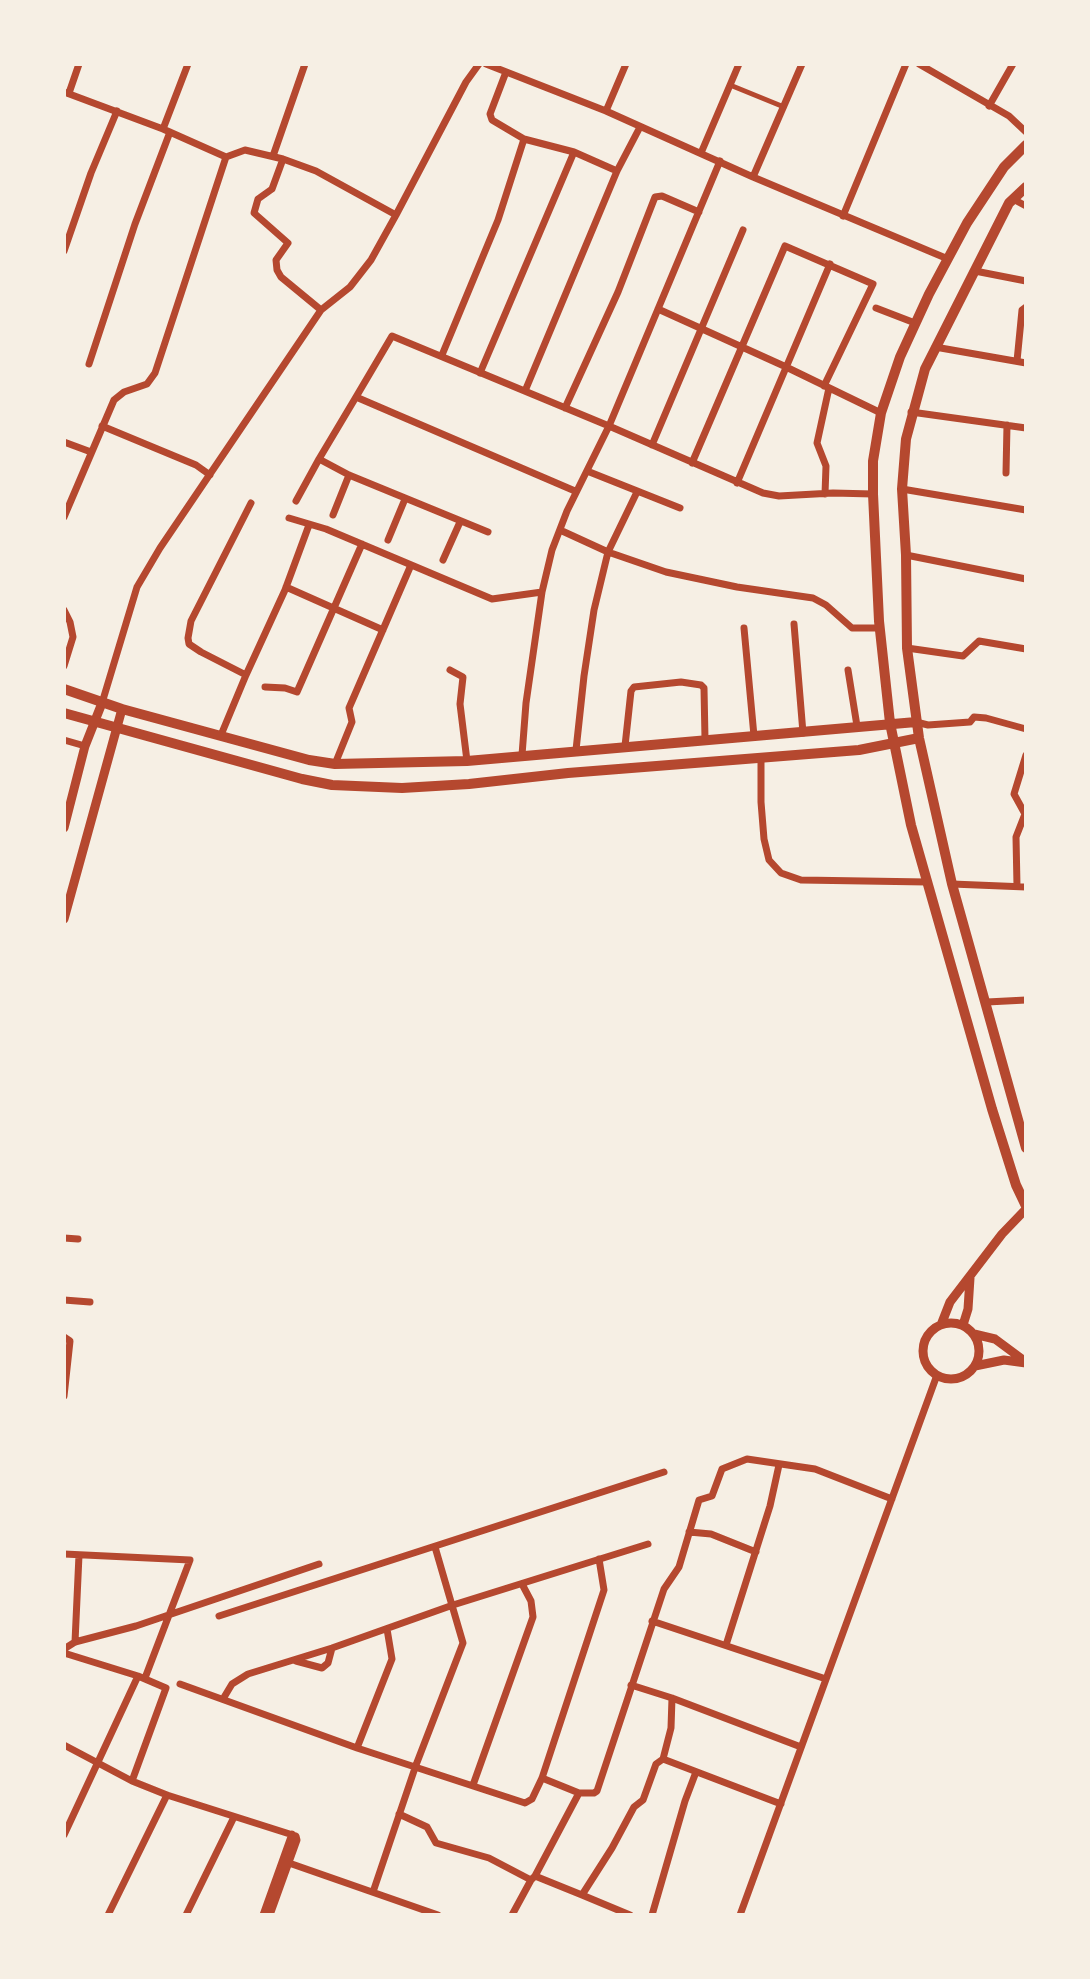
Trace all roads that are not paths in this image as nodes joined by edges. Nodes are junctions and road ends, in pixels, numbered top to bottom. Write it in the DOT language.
graph roads {
  1 [pos="79,64"];
  2 [pos="188,64"];
  3 [pos="305,64"];
  4 [pos="479,64"];
  5 [pos="486,64"];
  6 [pos="626,64"];
  7 [pos="739,64"];
  8 [pos="802,64"];
  9 [pos="906,64"];
  10 [pos="919,64"];
  11 [pos="1013,64"];
  12 [pos="506,72"];
  13 [pos="729,85"];
  14 [pos="66,92"];
  15 [pos="989,106"];
  16 [pos="785,107"];
  17 [pos="117,111"];
  18 [pos="606,111"];
  19 [pos="640,127"];
  20 [pos="166,130"];
  21 [pos="1026,132"];
  22 [pos="524,139"];
  23 [pos="1026,145"];
  24 [pos="574,152"];
  25 [pos="701,153"];
  26 [pos="273,156"];
  27 [pos="226,157"];
  28 [pos="283,159"];
  29 [pos="720,161"];
  30 [pos="617,171"];
  31 [pos="753,177"];
  32 [pos="1026,187"];
  33 [pos="1013,199"];
  34 [pos="1026,206"];
  35 [pos="699,212"];
  36 [pos="396,215"];
  37 [pos="843,216"];
  38 [pos="743,230"];
  39 [pos="64,251"];
  40 [pos="948,259"];
  41 [pos="830,264"];
  42 [pos="975,271"];
  43 [pos="1026,281"];
  44 [pos="1026,307"];
  45 [pos="876,308"];
  46 [pos="658,309"];
  47 [pos="321,310"];
  48 [pos="915,323"];
  49 [pos="702,329"];
  50 [pos="741,346"];
  51 [pos="935,347"];
  52 [pos="442,355"];
  53 [pos="1022,362"];
  54 [pos="89,364"];
  55 [pos="784,366"];
  56 [pos="480,373"];
  57 [pos="826,387"];
  58 [pos="525,391"];
  59 [pos="356,397"];
  60 [pos="565,408"];
  61 [pos="911,412"];
  62 [pos="881,413"];
  63 [pos="1007,425"];
  64 [pos="102,426"];
  65 [pos="609,426"];
  66 [pos="1026,428"];
  67 [pos="64,442"];
  68 [pos="652,445"];
  69 [pos="91,452"];
  70 [pos="319,459"];
  71 [pos="692,463"];
  72 [pos="587,471"];
  73 [pos="1006,473"];
  74 [pos="210,475"];
  75 [pos="349,475"];
  76 [pos="737,483"];
  77 [pos="902,489"];
  78 [pos="575,491"];
  79 [pos="637,492"];
  80 [pos="825,494"];
  81 [pos="873,494"];
  82 [pos="405,499"];
  83 [pos="296,501"];
  84 [pos="251,503"];
  85 [pos="680,508"];
  86 [pos="1026,510"];
  87 [pos="333,515"];
  88 [pos="64,517"];
  89 [pos="289,518"];
  90 [pos="460,522"];
  91 [pos="309,525"];
  92 [pos="560,530"];
  93 [pos="488,532"];
  94 [pos="388,540"];
  95 [pos="362,544"];
  96 [pos="608,552"];
  97 [pos="906,555"];
  98 [pos="443,560"];
  99 [pos="411,565"];
  100 [pos="1026,579"];
  101 [pos="286,587"];
  102 [pos="542,592"];
  103 [pos="334,608"];
  104 [pos="64,610"];
  105 [pos="794,624"];
  106 [pos="744,628"];
  107 [pos="880,628"];
  108 [pos="383,630"];
  109 [pos="907,648"];
  110 [pos="1026,649"];
  111 [pos="64,666"];
  112 [pos="450,670"];
  113 [pos="848,670"];
  114 [pos="246,675"];
  115 [pos="265,687"];
  116 [pos="64,689"];
  117 [pos="102,703"];
  118 [pos="122,709"];
  119 [pos="64,713"];
  120 [pos="94,722"];
  121 [pos="916,722"];
  122 [pos="890,723"];
  123 [pos="928,725"];
  124 [pos="857,726"];
  125 [pos="116,728"];
  126 [pos="1026,729"];
  127 [pos="803,733"];
  128 [pos="221,735"];
  129 [pos="754,736"];
  130 [pos="919,738"];
  131 [pos="705,739"];
  132 [pos="64,740"];
  133 [pos="895,744"];
  134 [pos="85,746"];
  135 [pos="625,746"];
  136 [pos="592,748"];
  137 [pos="571,750"];
  138 [pos="522,755"];
  139 [pos="1026,755"];
  140 [pos="761,757"];
  141 [pos="467,761"];
  142 [pos="335,764"];
  143 [pos="594,771"];
  144 [pos="568,773"];
  145 [pos="1025,814"];
  146 [pos="64,828"];
  147 [pos="927,882"];
  148 [pos="952,884"];
  149 [pos="1022,886"];
  150 [pos="64,919"];
  151 [pos="1026,1000"];
  152 [pos="987,1002"];
  153 [pos="1022,1120"];
  154 [pos="1026,1148"];
  155 [pos="1026,1208"];
  156 [pos="64,1238"];
  157 [pos="78,1239"];
  158 [pos="970,1278"];
  159 [pos="64,1300"];
  160 [pos="90,1302"];
  161 [pos="941,1325"];
  162 [pos="963,1325"];
  163 [pos="974,1334"];
  164 [pos="64,1337"];
  165 [pos="1026,1362"];
  166 [pos="975,1366"];
  167 [pos="937,1375"];
  168 [pos="64,1396"];
  169 [pos="779,1465"];
  170 [pos="664,1472"];
  171 [pos="892,1499"];
  172 [pos="689,1532"];
  173 [pos="648,1544"];
  174 [pos="435,1547"];
  175 [pos="756,1552"];
  176 [pos="64,1554"];
  177 [pos="79,1555"];
  178 [pos="599,1559"];
  179 [pos="319,1564"];
  180 [pos="522,1584"];
  181 [pos="453,1605"];
  182 [pos="168,1614"];
  183 [pos="219,1616"];
  184 [pos="652,1621"];
  185 [pos="387,1629"];
  186 [pos="75,1642"];
  187 [pos="726,1645"];
  188 [pos="332,1648"];
  189 [pos="64,1651"];
  190 [pos="294,1660"];
  191 [pos="141,1677"];
  192 [pos="826,1679"];
  193 [pos="180,1684"];
  194 [pos="631,1685"];
  195 [pos="672,1698"];
  196 [pos="223,1699"];
  197 [pos="64,1745"];
  198 [pos="801,1747"];
  199 [pos="357,1748"];
  200 [pos="663,1759"];
  201 [pos="97,1764"];
  202 [pos="416,1765"];
  203 [pos="696,1772"];
  204 [pos="542,1778"];
  205 [pos="132,1781"];
  206 [pos="473,1785"];
  207 [pos="579,1793"];
  208 [pos="167,1795"];
  209 [pos="781,1804"];
  210 [pos="399,1814"];
  211 [pos="234,1817"];
  212 [pos="292,1834"];
  213 [pos="64,1835"];
  214 [pos="289,1863"];
  215 [pos="533,1878"];
  216 [pos="373,1892"];
  217 [pos="582,1895"];
  218 [pos="108,1915"];
  219 [pos="186,1915"];
  220 [pos="263,1915"];
  221 [pos="270,1915"];
  222 [pos="438,1915"];
  223 [pos="512,1915"];
  224 [pos="630,1915"];
  225 [pos="652,1915"];
  226 [pos="740,1915"];
  1 -- 14 [label="street"];
  2 -- 20 [label="street"];
  3 -- 26 [label="street"];
  4 -- 36 [label="street"];
  5 -- 12 [label="street"];
  6 -- 18 [label="street"];
  7 -- 13 [label="street"];
  8 -- 16 [label="street"];
  9 -- 37 [label="street"];
  10 -- 15 [label="street"];
  11 -- 15 [label="street"];
  12 -- 18 [label="street"];
  12 -- 22 [label="street"];
  13 -- 16 [label="street"];
  13 -- 25 [label="street"];
  14 -- 17 [label="street"];
  15 -- 21 [label="street"];
  16 -- 31 [label="street"];
  17 -- 20 [label="street"];
  17 -- 39 [label="street"];
  18 -- 19 [label="street"];
  19 -- 25 [label="street"];
  19 -- 30 [label="street"];
  20 -- 27 [label="street"];
  20 -- 54 [label="street"];
  22 -- 24 [label="street"];
  22 -- 52 [label="street"];
  23 -- 40 [label="main road"];
  24 -- 30 [label="street"];
  24 -- 56 [label="street"];
  25 -- 29 [label="street"];
  26 -- 27 [label="street"];
  26 -- 28 [label="street"];
  27 -- 64 [label="street"];
  28 -- 36 [label="street"];
  28 -- 47 [label="street"];
  29 -- 31 [label="street"];
  29 -- 35 [label="street"];
  30 -- 58 [label="street"];
  31 -- 37 [label="street"];
  32 -- 33 [label="main road"];
  33 -- 34 [label="street"];
  33 -- 42 [label="main road"];
  35 -- 46 [label="street"];
  35 -- 60 [label="street"];
  36 -- 47 [label="street"];
  37 -- 40 [label="street"];
  38 -- 49 [label="street"];
  40 -- 48 [label="main road"];
  41 -- 50 [label="street"];
  41 -- 55 [label="street"];
  41 -- 57 [label="street"];
  42 -- 43 [label="street"];
  42 -- 51 [label="main road"];
  44 -- 53 [label="street"];
  45 -- 48 [label="street"];
  46 -- 49 [label="street"];
  46 -- 65 [label="street"];
  47 -- 74 [label="street"];
  48 -- 62 [label="main road"];
  49 -- 50 [label="street"];
  49 -- 68 [label="street"];
  50 -- 55 [label="street"];
  50 -- 71 [label="street"];
  51 -- 53 [label="street"];
  51 -- 61 [label="main road"];
  52 -- 56 [label="street"];
  52 -- 59 [label="street"];
  55 -- 57 [label="street"];
  55 -- 76 [label="street"];
  56 -- 58 [label="street"];
  57 -- 62 [label="street"];
  57 -- 80 [label="street"];
  58 -- 60 [label="street"];
  59 -- 70 [label="street"];
  59 -- 78 [label="street"];
  60 -- 65 [label="street"];
  61 -- 63 [label="street"];
  61 -- 77 [label="main road"];
  62 -- 81 [label="main road"];
  63 -- 66 [label="street"];
  63 -- 73 [label="street"];
  64 -- 69 [label="street"];
  64 -- 74 [label="street"];
  65 -- 68 [label="street"];
  65 -- 72 [label="street"];
  67 -- 69 [label="street"];
  68 -- 71 [label="street"];
  69 -- 88 [label="street"];
  70 -- 75 [label="street"];
  70 -- 83 [label="street"];
  71 -- 76 [label="street"];
  72 -- 78 [label="street"];
  72 -- 79 [label="street"];
  74 -- 117 [label="street"];
  75 -- 82 [label="street"];
  75 -- 87 [label="street"];
  76 -- 80 [label="street"];
  77 -- 86 [label="street"];
  77 -- 97 [label="main road"];
  78 -- 92 [label="street"];
  79 -- 85 [label="street"];
  79 -- 96 [label="street"];
  80 -- 81 [label="street"];
  81 -- 107 [label="main road"];
  82 -- 90 [label="street"];
  82 -- 94 [label="street"];
  84 -- 114 [label="street"];
  89 -- 91 [label="street"];
  90 -- 93 [label="street"];
  90 -- 98 [label="street"];
  91 -- 95 [label="street"];
  91 -- 101 [label="street"];
  92 -- 96 [label="street"];
  92 -- 102 [label="street"];
  95 -- 99 [label="street"];
  95 -- 103 [label="street"];
  96 -- 107 [label="street"];
  96 -- 137 [label="street"];
  97 -- 100 [label="street"];
  97 -- 109 [label="main road"];
  99 -- 102 [label="street"];
  99 -- 108 [label="street"];
  101 -- 103 [label="street"];
  101 -- 114 [label="street"];
  102 -- 138 [label="street"];
  103 -- 108 [label="street"];
  103 -- 115 [label="street"];
  104 -- 111 [label="street"];
  105 -- 127 [label="street"];
  106 -- 129 [label="street"];
  107 -- 122 [label="main road"];
  108 -- 142 [label="street"];
  109 -- 110 [label="street"];
  109 -- 121 [label="main road"];
  112 -- 141 [label="street"];
  113 -- 124 [label="street"];
  114 -- 128 [label="street"];
  116 -- 117 [label="main road"];
  117 -- 118 [label="main road"];
  117 -- 120 [label="street"];
  118 -- 125 [label="street"];
  118 -- 128 [label="main road"];
  119 -- 120 [label="main road"];
  120 -- 125 [label="main road"];
  120 -- 134 [label="street"];
  121 -- 122 [label="main road"];
  121 -- 123 [label="street"];
  121 -- 130 [label="main road"];
  122 -- 124 [label="main road"];
  122 -- 133 [label="main road"];
  123 -- 126 [label="street"];
  123 -- 130 [label="street"];
  124 -- 127 [label="main road"];
  125 -- 144 [label="main road"];
  125 -- 150 [label="street"];
  127 -- 129 [label="main road"];
  128 -- 142 [label="main road"];
  129 -- 131 [label="main road"];
  130 -- 133 [label="main road"];
  130 -- 148 [label="main road"];
  131 -- 135 [label="main road"];
  131 -- 135 [label="street"];
  132 -- 134 [label="street"];
  133 -- 140 [label="main road"];
  133 -- 147 [label="main road"];
  134 -- 146 [label="street"];
  135 -- 136 [label="main road"];
  136 -- 137 [label="main road"];
  136 -- 143 [label="main road"];
  137 -- 138 [label="main road"];
  137 -- 144 [label="main road"];
  138 -- 141 [label="main road"];
  139 -- 145 [label="street"];
  140 -- 143 [label="main road"];
  140 -- 147 [label="street"];
  141 -- 142 [label="main road"];
  143 -- 144 [label="main road"];
  145 -- 149 [label="street"];
  147 -- 155 [label="main road"];
  148 -- 149 [label="street"];
  148 -- 152 [label="main road"];
  151 -- 152 [label="street"];
  152 -- 153 [label="main road"];
  153 -- 154 [label="main road"];
  155 -- 158 [label="street"];
  156 -- 157 [label="street"];
  158 -- 161 [label="street"];
  158 -- 162 [label="street"];
  159 -- 160 [label="street"];
  161 -- 162 [label="street"];
  161 -- 167 [label="street"];
  162 -- 163 [label="street"];
  163 -- 165 [label="street"];
  163 -- 166 [label="street"];
  164 -- 168 [label="street"];
  165 -- 166 [label="street"];
  166 -- 167 [label="street"];
  167 -- 171 [label="street"];
  169 -- 171 [label="street"];
  169 -- 172 [label="street"];
  169 -- 175 [label="street"];
  170 -- 174 [label="street"];
  171 -- 192 [label="street"];
  172 -- 175 [label="street"];
  172 -- 184 [label="street"];
  173 -- 178 [label="street"];
  174 -- 181 [label="street"];
  174 -- 183 [label="street"];
  175 -- 187 [label="street"];
  176 -- 177 [label="street"];
  177 -- 182 [label="street"];
  177 -- 186 [label="street"];
  178 -- 180 [label="street"];
  178 -- 204 [label="street"];
  179 -- 182 [label="street"];
  180 -- 181 [label="street"];
  180 -- 206 [label="street"];
  181 -- 185 [label="street"];
  181 -- 202 [label="street"];
  182 -- 186 [label="street"];
  182 -- 191 [label="street"];
  184 -- 187 [label="street"];
  184 -- 194 [label="street"];
  185 -- 188 [label="street"];
  185 -- 199 [label="street"];
  186 -- 189 [label="street"];
  187 -- 192 [label="street"];
  188 -- 190 [label="street"];
  188 -- 190 [label="street"];
  189 -- 191 [label="street"];
  190 -- 196 [label="street"];
  191 -- 201 [label="street"];
  191 -- 205 [label="street"];
  192 -- 198 [label="street"];
  193 -- 196 [label="street"];
  194 -- 195 [label="street"];
  194 -- 207 [label="street"];
  195 -- 198 [label="street"];
  195 -- 200 [label="street"];
  196 -- 199 [label="street"];
  197 -- 201 [label="street"];
  198 -- 209 [label="street"];
  199 -- 202 [label="street"];
  200 -- 203 [label="street"];
  200 -- 217 [label="street"];
  201 -- 205 [label="street"];
  201 -- 213 [label="street"];
  202 -- 206 [label="street"];
  202 -- 210 [label="street"];
  203 -- 209 [label="street"];
  203 -- 225 [label="street"];
  204 -- 206 [label="street"];
  204 -- 207 [label="street"];
  205 -- 208 [label="street"];
  207 -- 215 [label="street"];
  208 -- 211 [label="street"];
  208 -- 218 [label="street"];
  209 -- 226 [label="street"];
  210 -- 215 [label="street"];
  210 -- 216 [label="street"];
  211 -- 212 [label="street"];
  211 -- 219 [label="street"];
  212 -- 214 [label="street"];
  212 -- 220 [label="street"];
  214 -- 216 [label="street"];
  214 -- 221 [label="street"];
  215 -- 217 [label="street"];
  215 -- 223 [label="street"];
  216 -- 222 [label="street"];
  217 -- 224 [label="street"];
}
